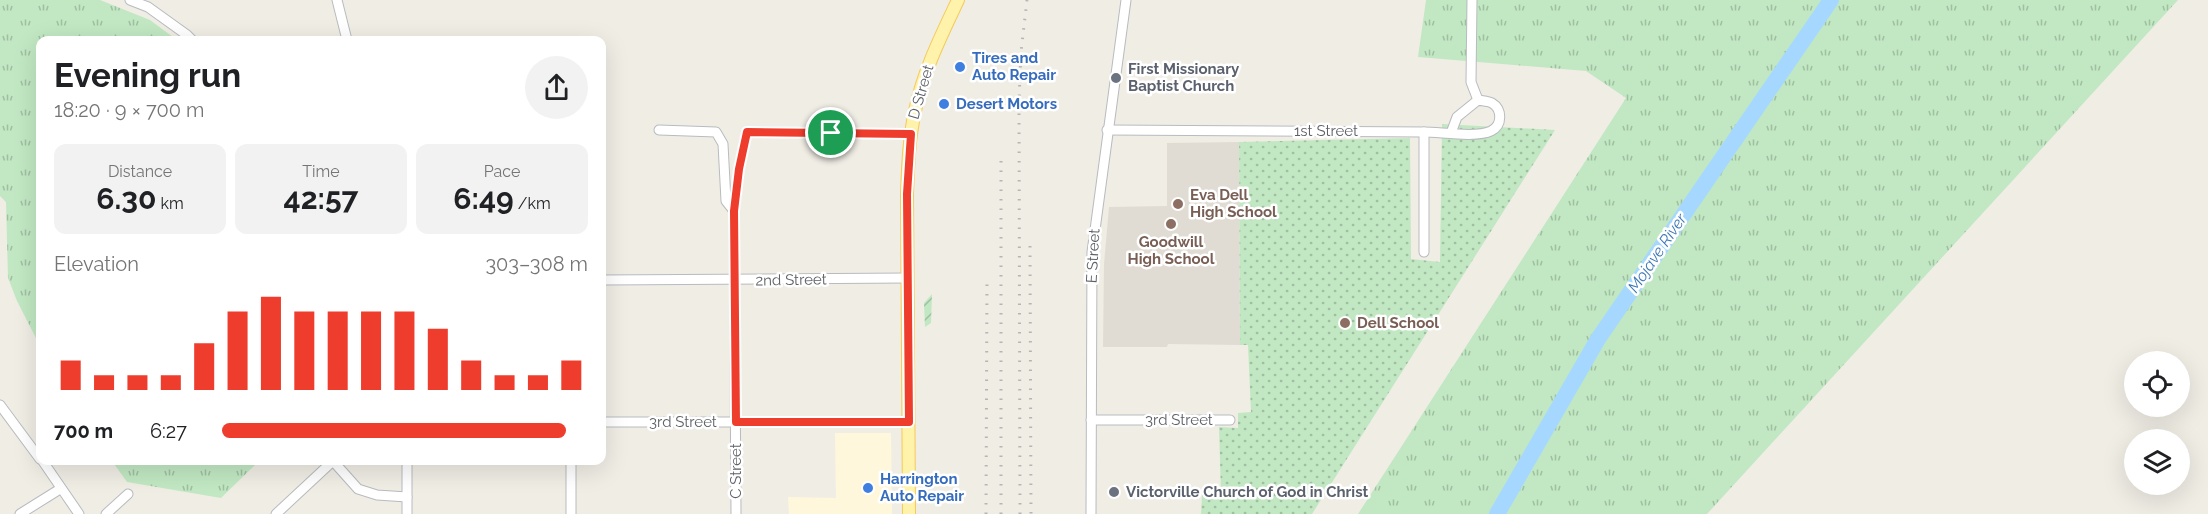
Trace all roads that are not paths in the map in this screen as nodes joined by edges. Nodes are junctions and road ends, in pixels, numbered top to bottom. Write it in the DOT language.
graph roads {
  1 [pos="130,0"];
  2 [pos="337,0"];
  3 [pos="958,0"];
  4 [pos="1126,0"];
  5 [pos="1472,0"];
  6 [pos="188,36"];
  7 [pos="346,36"];
  8 [pos="1478,100"];
  9 [pos="659,130"];
  10 [pos="1107,130"];
  11 [pos="1424,132"];
  12 [pos="1451,133"];
  13 [pos="911,134"];
  14 [pos="734,211"];
  15 [pos="1424,252"];
  16 [pos="908,278"];
  17 [pos="606,280"];
  18 [pos="735,281"];
  19 [pos="0,407"];
  20 [pos="1091,420"];
  21 [pos="1230,420"];
  22 [pos="606,422"];
  23 [pos="736,422"];
  24 [pos="909,422"];
  25 [pos="36,454"];
  26 [pos="44,465"];
  27 [pos="329,465"];
  28 [pos="337,465"];
  29 [pos="407,465"];
  30 [pos="571,465"];
  31 [pos="60,489"];
  32 [pos="128,495"];
  33 [pos="407,497"];
  34 [pos="20,514"];
  35 [pos="79,514"];
  36 [pos="106,514"];
  37 [pos="276,514"];
  38 [pos="407,514"];
  39 [pos="571,514"];
  40 [pos="736,514"];
  41 [pos="909,514"];
  42 [pos="1091,514"];
  1 -- 6 [label="street"];
  2 -- 7 [label="street"];
  3 -- 13 [label="main road, D Street"];
  4 -- 10 [label="street, E Street"];
  5 -- 8 [label="street"];
  8 -- 12 [label="street"];
  8 -- 12 [label="street, 1st Street"];
  9 -- 14 [label="street"];
  10 -- 11 [label="street, 1st Street"];
  10 -- 20 [label="street, E Street"];
  11 -- 12 [label="street, 1st Street"];
  11 -- 15 [label="street"];
  13 -- 14 [label="street"];
  13 -- 16 [label="main road, D Street"];
  14 -- 18 [label="street, C Street"];
  16 -- 18 [label="street, 2nd Street"];
  16 -- 24 [label="main road, D Street"];
  17 -- 18 [label="street, 2nd Street"];
  18 -- 23 [label="street, C Street"];
  19 -- 25 [label="street"];
  20 -- 21 [label="street, 3rd Street"];
  20 -- 42 [label="street, E Street"];
  22 -- 23 [label="street, 3rd Street"];
  23 -- 24 [label="street, 3rd Street"];
  23 -- 40 [label="street, C Street"];
  24 -- 41 [label="main road, D Street"];
  26 -- 31 [label="street"];
  27 -- 37 [label="street"];
  28 -- 33 [label="street"];
  29 -- 33 [label="street"];
  30 -- 39 [label="street"];
  31 -- 34 [label="street"];
  31 -- 35 [label="street"];
  32 -- 36 [label="street"];
  33 -- 38 [label="street"];
}
